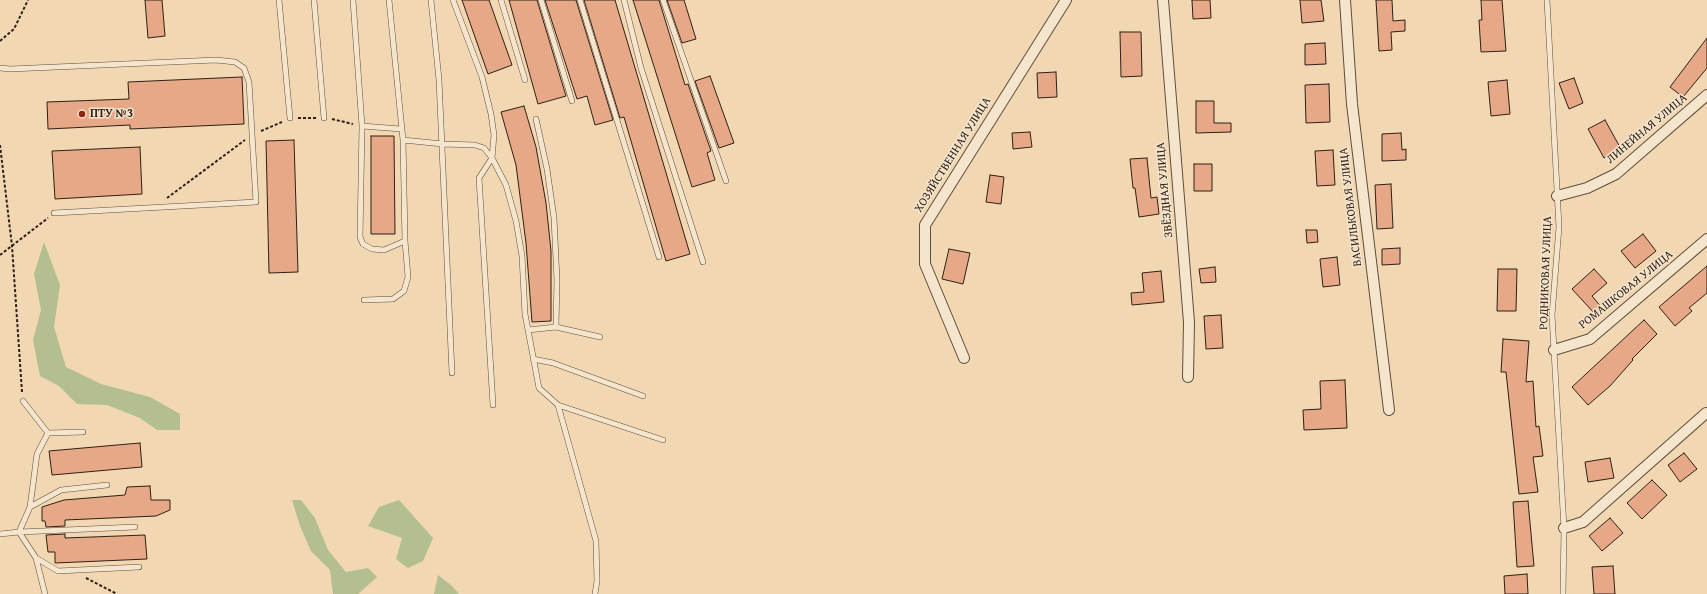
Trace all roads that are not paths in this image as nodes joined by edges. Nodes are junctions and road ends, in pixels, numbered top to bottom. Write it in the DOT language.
graph roads {
  1 [pos="279,0"];
  2 [pos="314,0"];
  3 [pos="353,0"];
  4 [pos="389,0"];
  5 [pos="431,0"];
  6 [pos="453,0"];
  7 [pos="501,0"];
  8 [pos="541,0"];
  9 [pos="580,0"];
  10 [pos="624,0"];
  11 [pos="663,0"];
  12 [pos="1066,0"];
  13 [pos="1163,0"];
  14 [pos="1345,0"];
  15 [pos="1547,0"];
  16 [pos="0,68"];
  17 [pos="526,80"];
  18 [pos="1707,95"];
  19 [pos="572,101"];
  20 [pos="290,118"];
  21 [pos="324,118"];
  22 [pos="536,119"];
  23 [pos="362,126"];
  24 [pos="401,129"];
  25 [pos="403,140"];
  26 [pos="443,144"];
  27 [pos="492,158"];
  28 [pos="726,181"];
  29 [pos="1557,196"];
  30 [pos="54,213"];
  31 [pos="1707,239"];
  32 [pos="405,241"];
  33 [pos="659,257"];
  34 [pos="703,262"];
  35 [pos="364,300"];
  36 [pos="556,327"];
  37 [pos="528,330"];
  38 [pos="600,337"];
  39 [pos="1554,350"];
  40 [pos="964,358"];
  41 [pos="533,359"];
  42 [pos="452,373"];
  43 [pos="1188,377"];
  44 [pos="642,396"];
  45 [pos="23,401"];
  46 [pos="558,404"];
  47 [pos="493,405"];
  48 [pos="1389,410"];
  49 [pos="1706,413"];
  50 [pos="83,432"];
  51 [pos="48,433"];
  52 [pos="663,440"];
  53 [pos="107,485"];
  54 [pos="30,507"];
  55 [pos="135,528"];
  56 [pos="1564,528"];
  57 [pos="20,532"];
  58 [pos="0,534"];
  59 [pos="36,558"];
  60 [pos="139,567"];
  61 [pos="45,594"];
  62 [pos="595,594"];
  63 [pos="1563,594"];
  1 -- 20 [label="lane"];
  2 -- 21 [label="lane"];
  3 -- 23 [label="lane"];
  4 -- 24 [label="lane"];
  5 -- 26 [label="lane"];
  6 -- 27 [label="lane"];
  7 -- 17 [label="lane"];
  8 -- 19 [label="lane"];
  9 -- 33 [label="lane"];
  10 -- 34 [label="lane"];
  11 -- 28 [label="lane"];
  12 -- 40 [label="street, ХОЗЯЙСТВЕННАЯ УЛИЦА"];
  13 -- 43 [label="street, ЗВЁЗДНАЯ УЛИЦА"];
  14 -- 48 [label="street, ВАСИЛЬКОВАЯ УЛИЦА"];
  15 -- 29 [label="lane, РОДНИКОВАЯ УЛИЦА"];
  16 -- 30 [label="lane"];
  18 -- 29 [label="street, ЛИНЕЙНАЯ УЛИЦА"];
  22 -- 36 [label="lane"];
  23 -- 24 [label="lane"];
  23 -- 32 [label="lane"];
  24 -- 25 [label="lane"];
  25 -- 26 [label="lane"];
  25 -- 32 [label="lane"];
  26 -- 27 [label="lane"];
  26 -- 42 [label="lane"];
  27 -- 37 [label="lane"];
  27 -- 47 [label="lane"];
  29 -- 39 [label="lane, РОДНИКОВАЯ УЛИЦА"];
  31 -- 39 [label="street, РОМАШКОВАЯ УЛИЦА"];
  32 -- 35 [label="lane"];
  36 -- 37 [label="lane"];
  36 -- 38 [label="lane"];
  37 -- 41 [label="lane"];
  39 -- 56 [label="lane, РОДНИКОВАЯ УЛИЦА"];
  41 -- 44 [label="lane"];
  41 -- 46 [label="lane"];
  45 -- 51 [label="lane"];
  46 -- 52 [label="lane"];
  46 -- 62 [label="lane"];
  49 -- 56 [label="street"];
  50 -- 51 [label="lane"];
  51 -- 54 [label="lane"];
  53 -- 54 [label="lane"];
  54 -- 57 [label="lane"];
  55 -- 57 [label="lane"];
  56 -- 63 [label="lane, РОДНИКОВАЯ УЛИЦА"];
  57 -- 58 [label="lane"];
  57 -- 59 [label="lane"];
  59 -- 60 [label="lane"];
  59 -- 61 [label="lane"];
}
